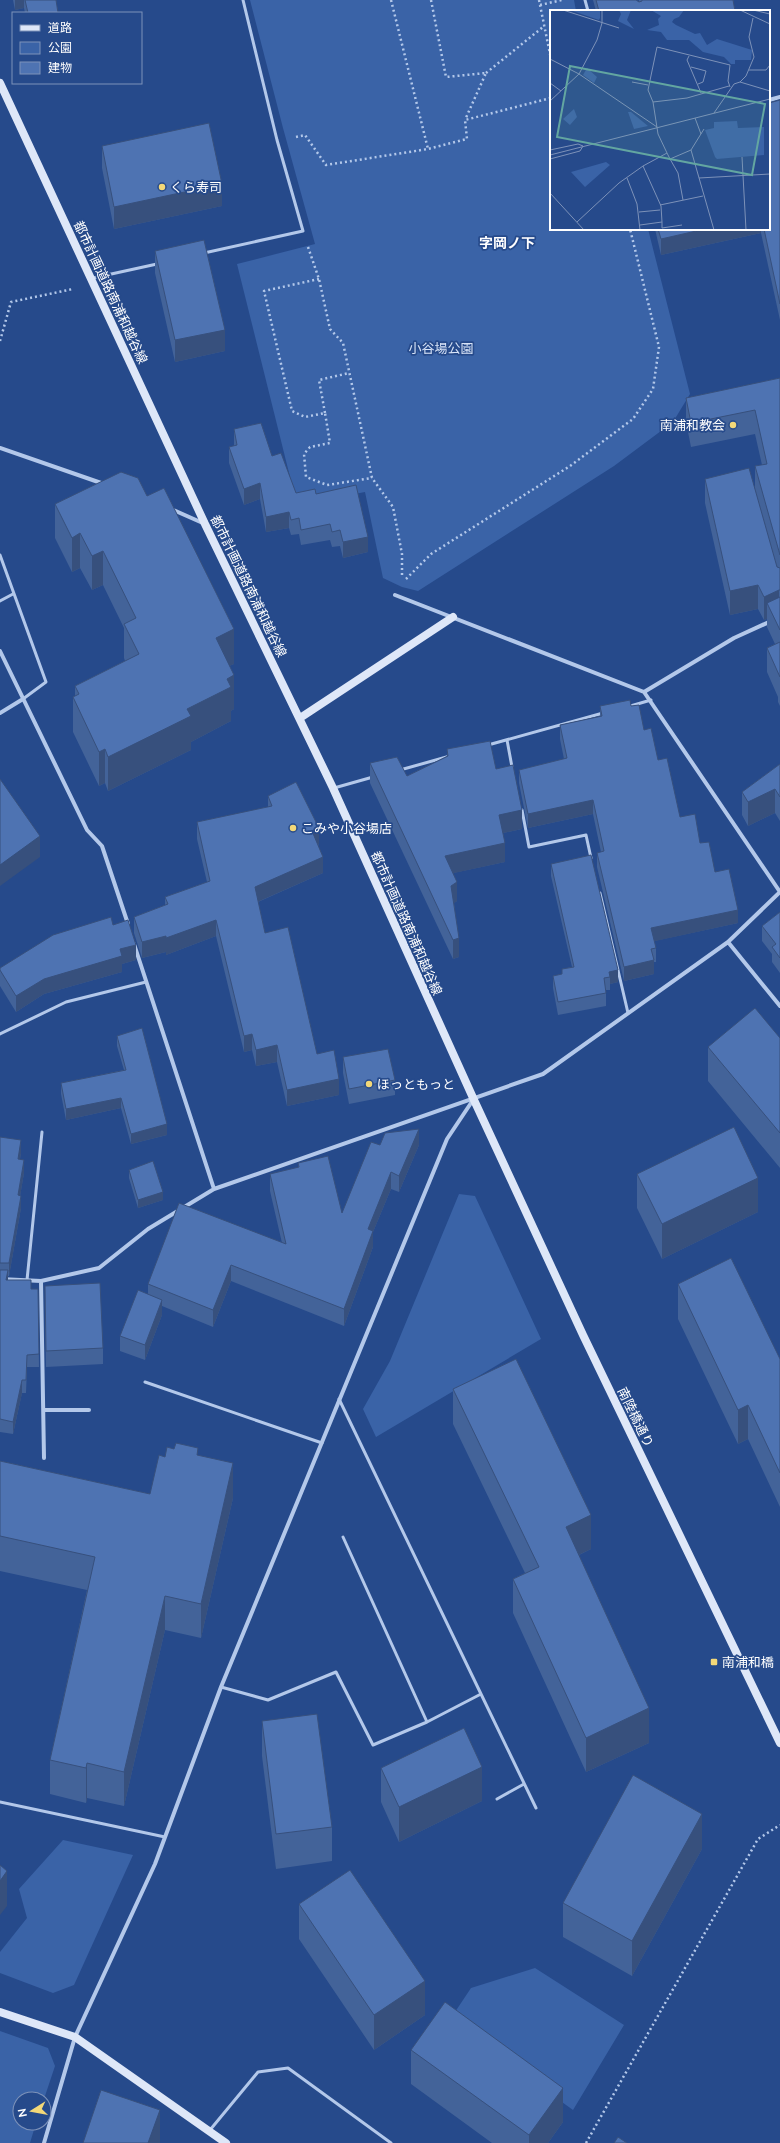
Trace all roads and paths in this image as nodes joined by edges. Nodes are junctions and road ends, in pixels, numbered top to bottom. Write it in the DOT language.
graph roads {
  1 [pos="243,0"];
  2 [pos="392,0"];
  3 [pos="431,0"];
  4 [pos="539,0"];
  5 [pos="562,0"];
  6 [pos="585,0"];
  7 [pos="540,5"];
  8 [pos="588,10"];
  9 [pos="543,27"];
  10 [pos="550,55"];
  11 [pos="486,74"];
  12 [pos="0,83"];
  13 [pos="780,97"];
  14 [pos="550,98"];
  15 [pos="770,100"];
  16 [pos="465,120"];
  17 [pos="277,140"];
  18 [pos="428,149"];
  19 [pos="630,230"];
  20 [pos="303,232"];
  21 [pos="201,254"];
  22 [pos="162,263"];
  23 [pos="319,279"];
  24 [pos="93,281"];
  25 [pos="0,342"];
  26 [pos="349,373"];
  27 [pos="325,413"];
  28 [pos="0,448"];
  29 [pos="372,478"];
  30 [pos="108,486"];
  31 [pos="165,507"];
  32 [pos="205,524"];
  33 [pos="0,555"];
  34 [pos="12,594"];
  35 [pos="395,595"];
  36 [pos="0,602"];
  37 [pos="453,617"];
  38 [pos="780,617"];
  39 [pos="0,652"];
  40 [pos="644,692"];
  41 [pos="23,699"];
  42 [pos="651,700"];
  43 [pos="620,708"];
  44 [pos="0,713"];
  45 [pos="605,713"];
  46 [pos="300,718"];
  47 [pos="507,740"];
  48 [pos="484,746"];
  49 [pos="454,755"];
  50 [pos="513,770"];
  51 [pos="393,771"];
  52 [pos="378,776"];
  53 [pos="332,788"];
  54 [pos="521,809"];
  55 [pos="593,866"];
  56 [pos="599,889"];
  57 [pos="780,892"];
  58 [pos="129,927"];
  59 [pos="133,942"];
  60 [pos="728,942"];
  61 [pos="146,982"];
  62 [pos="780,1006"];
  63 [pos="628,1013"];
  64 [pos="0,1034"];
  65 [pos="474,1100"];
  66 [pos="42,1132"];
  67 [pos="214,1188"];
  68 [pos="0,1279"];
  69 [pos="27,1280"];
  70 [pos="42,1281"];
  71 [pos="145,1382"];
  72 [pos="339,1398"];
  73 [pos="44,1410"];
  74 [pos="89,1410"];
  75 [pos="322,1443"];
  76 [pos="44,1458"];
  77 [pos="343,1537"];
  78 [pos="221,1687"];
  79 [pos="481,1694"];
  80 [pos="427,1722"];
  81 [pos="780,1743"];
  82 [pos="524,1784"];
  83 [pos="497,1799"];
  84 [pos="0,1802"];
  85 [pos="536,1808"];
  86 [pos="780,1825"];
  87 [pos="165,1837"];
  88 [pos="0,2012"];
  89 [pos="75,2037"];
  90 [pos="210,2130"];
  91 [pos="44,2143"];
  92 [pos="226,2143"];
  93 [pos="391,2143"];
  94 [pos="586,2143"];
  1 -- 17 [label="lane"];
  2 -- 18 [label="path"];
  3 -- 11 [label="path"];
  4 -- 7 [label="path"];
  5 -- 7 [label="path"];
  6 -- 8 [label="lane"];
  7 -- 9 [label="path"];
  9 -- 10 [label="path"];
  9 -- 11 [label="path"];
  11 -- 16 [label="path"];
  12 -- 24 [label="street, 都市計画道路南浦和越谷線"];
  13 -- 15 [label="street"];
  14 -- 16 [label="path"];
  16 -- 18 [label="path"];
  17 -- 18 [label="path"];
  17 -- 20 [label="lane"];
  19 -- 29 [label="path"];
  20 -- 21 [label="lane"];
  20 -- 23 [label="path"];
  22 -- 24 [label="lane"];
  23 -- 26 [label="path"];
  23 -- 27 [label="path"];
  24 -- 25 [label="path"];
  24 -- 32 [label="street, 都市計画道路南浦和越谷線"];
  26 -- 27 [label="path"];
  26 -- 29 [label="path"];
  27 -- 29 [label="path"];
  28 -- 30 [label="street"];
  31 -- 32 [label="street"];
  32 -- 46 [label="street, 都市計画道路南浦和越谷線"];
  33 -- 34 [label="lane"];
  34 -- 36 [label="lane"];
  34 -- 41 [label="lane"];
  35 -- 37 [label="street"];
  37 -- 40 [label="street"];
  37 -- 46 [label="street"];
  38 -- 40 [label="street"];
  39 -- 41 [label="street"];
  40 -- 42 [label="street"];
  41 -- 44 [label="street"];
  41 -- 58 [label="street"];
  42 -- 43 [label="lane"];
  42 -- 57 [label="street"];
  45 -- 47 [label="lane"];
  46 -- 53 [label="street, 都市計画道路南浦和越谷線"];
  47 -- 48 [label="lane"];
  47 -- 50 [label="lane"];
  49 -- 51 [label="lane"];
  52 -- 53 [label="lane"];
  53 -- 65 [label="street, 都市計画道路南浦和越谷線"];
  54 -- 55 [label="lane"];
  56 -- 63 [label="lane"];
  57 -- 60 [label="street"];
  59 -- 61 [label="street"];
  60 -- 62 [label="street"];
  60 -- 63 [label="street"];
  61 -- 64 [label="lane"];
  61 -- 67 [label="street"];
  63 -- 65 [label="street"];
  65 -- 67 [label="street"];
  65 -- 72 [label="street"];
  65 -- 81 [label="street, 南陸橋通り"];
  66 -- 69 [label="lane"];
  67 -- 70 [label="street"];
  68 -- 69 [label="street"];
  69 -- 70 [label="street"];
  70 -- 73 [label="street"];
  71 -- 75 [label="lane"];
  72 -- 75 [label="street"];
  72 -- 79 [label="lane"];
  73 -- 74 [label="street"];
  73 -- 76 [label="street"];
  75 -- 78 [label="street"];
  77 -- 80 [label="lane"];
  78 -- 80 [label="lane"];
  78 -- 87 [label="street"];
  79 -- 80 [label="lane"];
  79 -- 82 [label="lane"];
  82 -- 83 [label="lane"];
  82 -- 85 [label="lane"];
  84 -- 87 [label="lane"];
  86 -- 94 [label="path"];
  87 -- 89 [label="street"];
  88 -- 89 [label="street"];
  89 -- 90 [label="street"];
  89 -- 91 [label="street"];
  90 -- 92 [label="street"];
  90 -- 93 [label="lane"];
}
